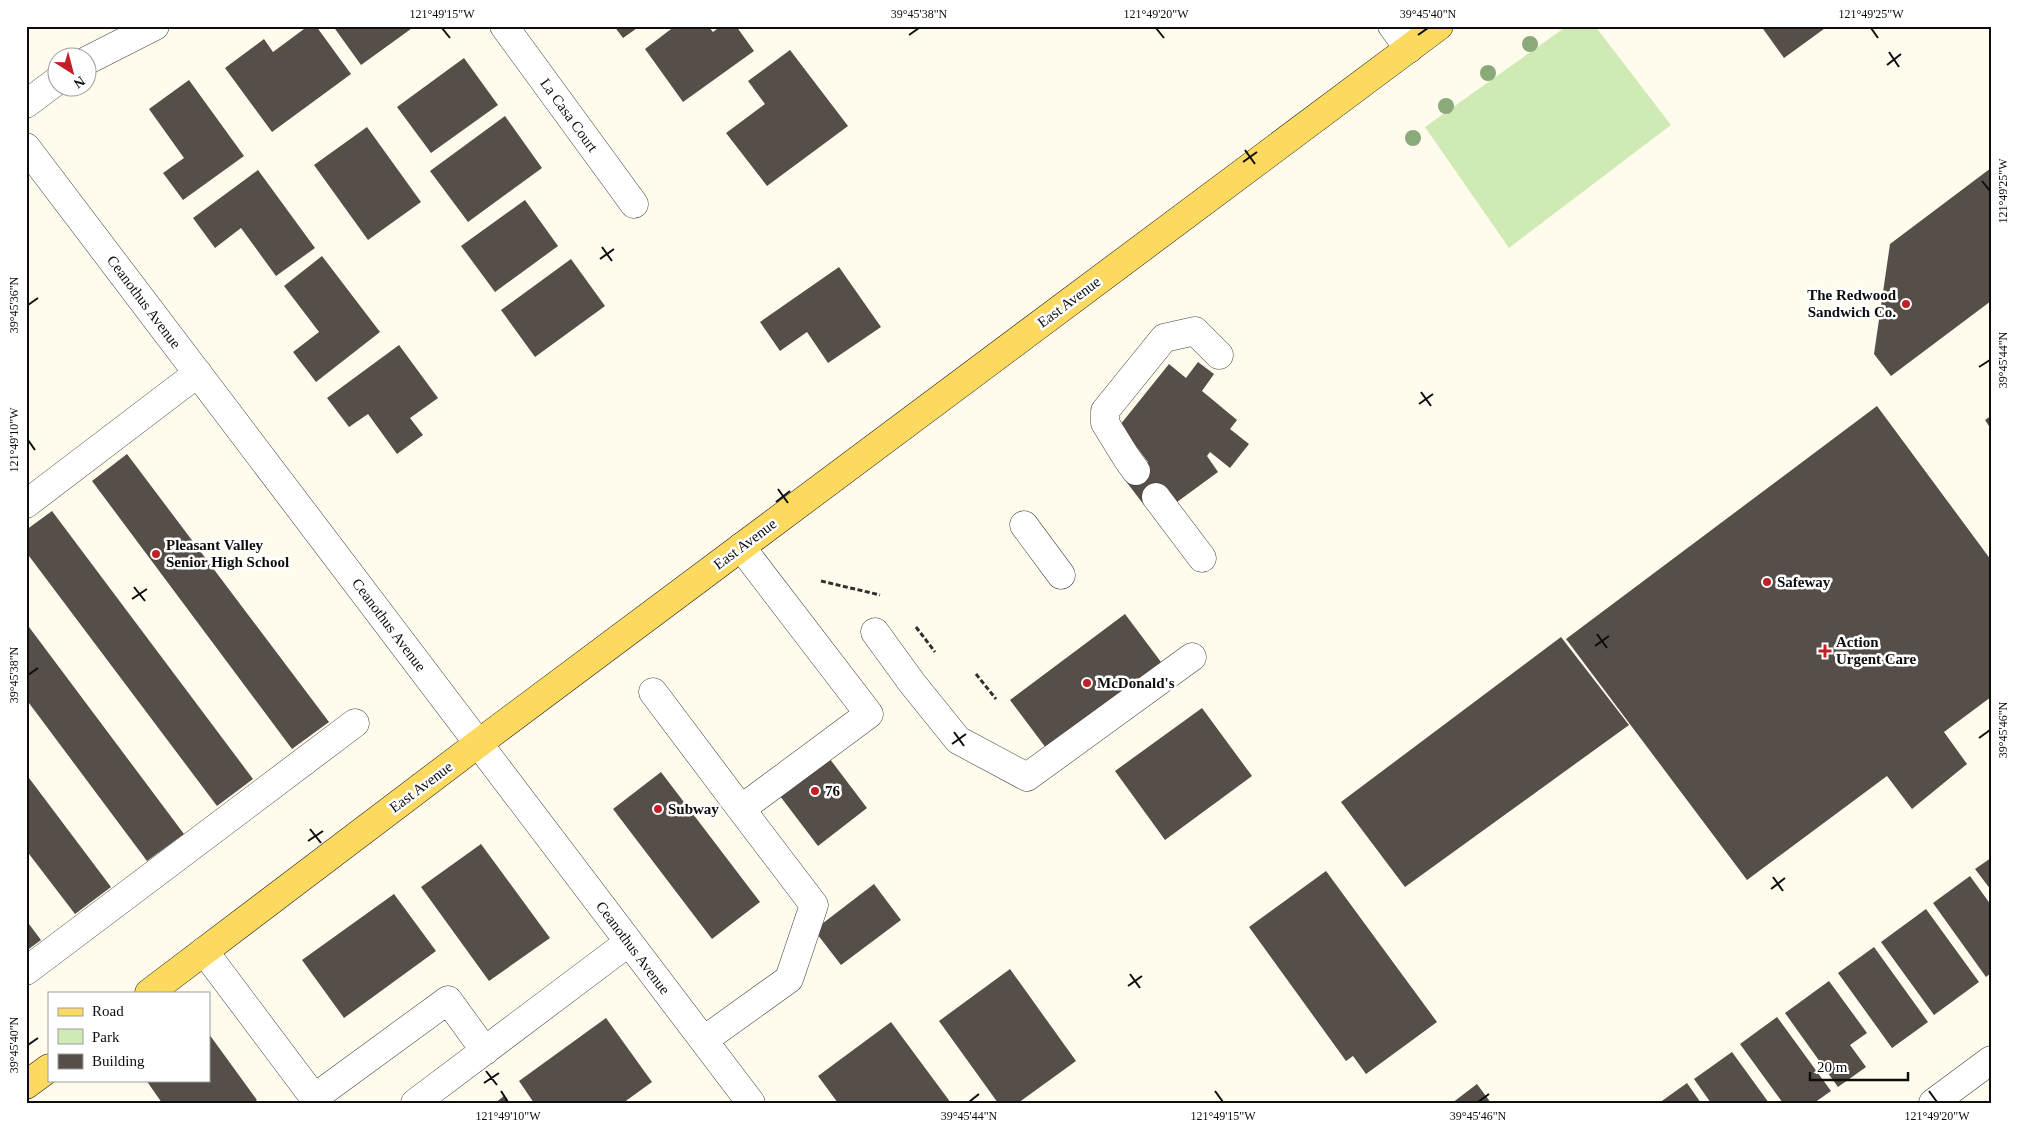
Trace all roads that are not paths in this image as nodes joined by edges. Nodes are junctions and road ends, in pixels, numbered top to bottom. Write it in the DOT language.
graph roads {
  1 [pos="155,26"];
  2 [pos="504,26"];
  3 [pos="1392,26"];
  4 [pos="1439,26"];
  5 [pos="1409,49"];
  6 [pos="98,55"];
  7 [pos="48,88"];
  8 [pos="26,104"];
  9 [pos="26,147"];
  10 [pos="634,204"];
  11 [pos="1219,355"];
  12 [pos="198,373"];
  13 [pos="1136,471"];
  14 [pos="1156,497"];
  15 [pos="26,504"];
  16 [pos="1024,524"];
  17 [pos="741,547"];
  18 [pos="1202,558"];
  19 [pos="1061,575"];
  20 [pos="875,632"];
  21 [pos="1192,657"];
  22 [pos="653,692"];
  23 [pos="354,723"];
  24 [pos="479,743"];
  25 [pos="741,809"];
  26 [pos="629,942"];
  27 [pos="204,951"];
  28 [pos="26,971"];
  29 [pos="150,992"];
  30 [pos="704,1040"];
  31 [pos="485,1051"];
  32 [pos="1991,1060"];
  33 [pos="48,1069"];
  34 [pos="26,1085"];
  35 [pos="316,1100"];
  36 [pos="415,1103"];
  37 [pos="751,1103"];
  38 [pos="1933,1103"];
  1 -- 6 [label="street"];
  2 -- 10 [label="street, La Casa Court"];
  3 -- 5 [label="street"];
  4 -- 5 [label="main road, East Avenue"];
  5 -- 17 [label="main road, East Avenue"];
  7 -- 8 [label="street"];
  9 -- 12 [label="street, Ceanothus Avenue"];
  11 -- 13 [label="street"];
  12 -- 15 [label="street"];
  12 -- 24 [label="street, Ceanothus Avenue"];
  14 -- 18 [label="street"];
  16 -- 19 [label="street"];
  17 -- 24 [label="main road, East Avenue"];
  17 -- 25 [label="street"];
  20 -- 21 [label="street"];
  22 -- 25 [label="street"];
  23 -- 28 [label="street"];
  24 -- 26 [label="street, Ceanothus Avenue"];
  24 -- 27 [label="main road, East Avenue"];
  25 -- 30 [label="street"];
  26 -- 30 [label="street, Ceanothus Avenue"];
  26 -- 31 [label="street"];
  27 -- 29 [label="main road, East Avenue"];
  27 -- 35 [label="street"];
  30 -- 37 [label="street, Ceanothus Avenue"];
  31 -- 35 [label="street"];
  31 -- 36 [label="street"];
  32 -- 38 [label="street"];
  33 -- 34 [label="main road"];
}
